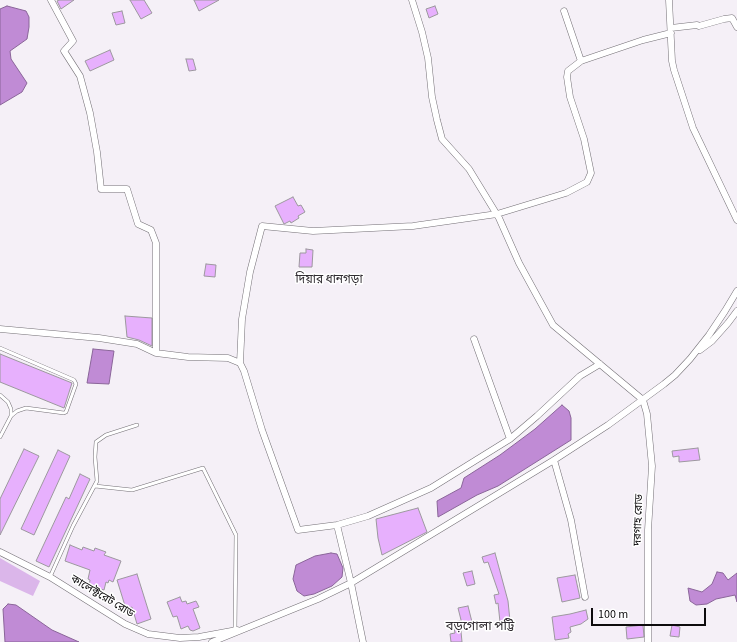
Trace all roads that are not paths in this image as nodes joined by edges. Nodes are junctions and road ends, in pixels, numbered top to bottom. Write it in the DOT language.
graph roads {
  1 [pos="51,0"];
  2 [pos="412,0"];
  3 [pos="669,0"];
  4 [pos="564,11"];
  5 [pos="737,28"];
  6 [pos="671,30"];
  7 [pos="581,61"];
  8 [pos="496,214"];
  9 [pos="737,220"];
  10 [pos="737,291"];
  11 [pos="737,311"];
  12 [pos="0,328"];
  13 [pos="474,339"];
  14 [pos="0,348"];
  15 [pos="156,353"];
  16 [pos="690,359"];
  17 [pos="240,363"];
  18 [pos="600,364"];
  19 [pos="0,395"];
  20 [pos="643,400"];
  21 [pos="11,416"];
  22 [pos="137,425"];
  23 [pos="0,437"];
  24 [pos="510,439"];
  25 [pos="554,460"];
  26 [pos="95,486"];
  27 [pos="337,525"];
  28 [pos="0,552"];
  29 [pos="50,577"];
  30 [pos="351,582"];
  31 [pos="585,597"];
  32 [pos="247,629"];
  33 [pos="235,630"];
  34 [pos="212,642"];
  35 [pos="363,642"];
  36 [pos="648,642"];
  1 -- 15 [label="street"];
  2 -- 8 [label="street"];
  3 -- 6 [label="street"];
  4 -- 7 [label="street"];
  5 -- 6 [label="street"];
  6 -- 7 [label="street"];
  6 -- 9 [label="street"];
  7 -- 8 [label="street"];
  8 -- 17 [label="street"];
  8 -- 18 [label="street"];
  10 -- 16 [label="street"];
  11 -- 16 [label="street"];
  12 -- 15 [label="street"];
  13 -- 24 [label="street"];
  14 -- 21 [label="lane"];
  15 -- 17 [label="street"];
  16 -- 20 [label="street"];
  17 -- 27 [label="street"];
  18 -- 20 [label="street"];
  18 -- 24 [label="street"];
  19 -- 21 [label="lane"];
  20 -- 25 [label="street"];
  20 -- 36 [label="street, দরগাহ রোড"];
  21 -- 23 [label="lane"];
  22 -- 26 [label="lane"];
  24 -- 27 [label="street"];
  25 -- 30 [label="street"];
  25 -- 31 [label="street"];
  26 -- 29 [label="lane"];
  26 -- 33 [label="lane"];
  27 -- 30 [label="street"];
  28 -- 29 [label="street, কালেক্টরেট রোড"];
  29 -- 33 [label="street, কালেক্টরেট রোড"];
  30 -- 32 [label="street"];
  30 -- 35 [label="street"];
  32 -- 33 [label="street, কালেক্টরেট রোড"];
  32 -- 34 [label="street"];
}
